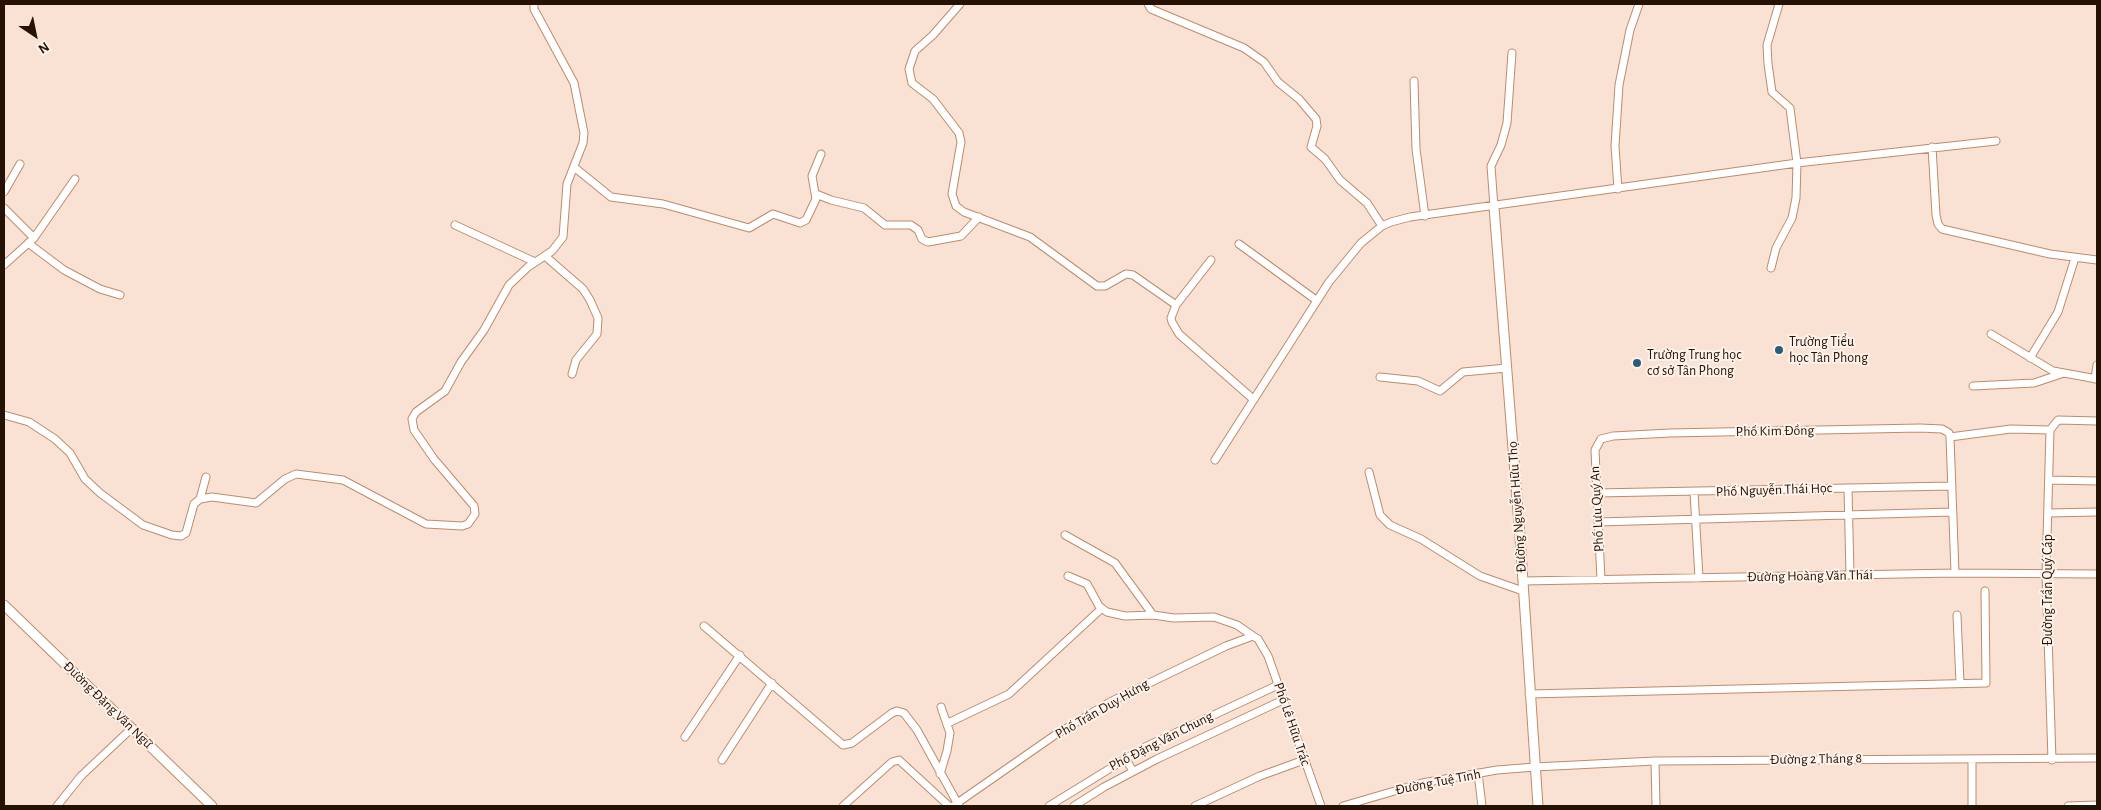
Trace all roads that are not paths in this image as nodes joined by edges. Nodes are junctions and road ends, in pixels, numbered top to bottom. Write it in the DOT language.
graph roads {
  1 [pos="534,4"];
  2 [pos="960,4"];
  3 [pos="1148,4"];
  4 [pos="1639,4"];
  5 [pos="1779,4"];
  6 [pos="1512,53"];
  7 [pos="1414,81"];
  8 [pos="1996,141"];
  9 [pos="1932,147"];
  10 [pos="821,154"];
  11 [pos="1797,163"];
  12 [pos="20,164"];
  13 [pos="574,167"];
  14 [pos="75,179"];
  15 [pos="1618,189"];
  16 [pos="4,192"];
  17 [pos="816,194"];
  18 [pos="1494,207"];
  19 [pos="4,208"];
  20 [pos="980,216"];
  21 [pos="1425,216"];
  22 [pos="455,225"];
  23 [pos="1382,226"];
  24 [pos="31,240"];
  25 [pos="1239,244"];
  26 [pos="546,256"];
  27 [pos="2075,258"];
  28 [pos="1211,260"];
  29 [pos="2097,260"];
  30 [pos="535,262"];
  31 [pos="4,265"];
  32 [pos="1771,268"];
  33 [pos="120,295"];
  34 [pos="1316,300"];
  35 [pos="1176,305"];
  36 [pos="1991,334"];
  37 [pos="2030,358"];
  38 [pos="2097,365"];
  39 [pos="1507,368"];
  40 [pos="572,374"];
  41 [pos="2061,374"];
  42 [pos="1380,377"];
  43 [pos="2096,379"];
  44 [pos="1973,386"];
  45 [pos="1253,400"];
  46 [pos="4,415"];
  47 [pos="2097,421"];
  48 [pos="2050,430"];
  49 [pos="1949,435"];
  50 [pos="1601,439"];
  51 [pos="1215,460"];
  52 [pos="1369,472"];
  53 [pos="206,477"];
  54 [pos="2049,480"];
  55 [pos="2097,481"];
  56 [pos="1951,486"];
  57 [pos="1848,488"];
  58 [pos="1694,492"];
  59 [pos="1597,493"];
  60 [pos="200,498"];
  61 [pos="1952,512"];
  62 [pos="2048,512"];
  63 [pos="2097,512"];
  64 [pos="1848,516"];
  65 [pos="1696,521"];
  66 [pos="1598,522"];
  67 [pos="1065,535"];
  68 [pos="1955,573"];
  69 [pos="2046,574"];
  70 [pos="2097,574"];
  71 [pos="1850,575"];
  72 [pos="1068,576"];
  73 [pos="1699,578"];
  74 [pos="1601,580"];
  75 [pos="1523,581"];
  76 [pos="1524,591"];
  77 [pos="1985,591"];
  78 [pos="4,604"];
  79 [pos="1102,609"];
  80 [pos="1153,615"];
  81 [pos="1957,615"];
  82 [pos="704,626"];
  83 [pos="1253,636"];
  84 [pos="740,655"];
  85 [pos="772,683"];
  86 [pos="1960,683"];
  87 [pos="1278,685"];
  88 [pos="1529,694"];
  89 [pos="1283,700"];
  90 [pos="941,707"];
  91 [pos="948,723"];
  92 [pos="132,728"];
  93 [pos="685,737"];
  94 [pos="1125,758"];
  95 [pos="2097,758"];
  96 [pos="1972,759"];
  97 [pos="722,760"];
  98 [pos="1304,760"];
  99 [pos="2052,760"];
  100 [pos="1654,761"];
  101 [pos="1535,767"];
  102 [pos="1133,771"];
  103 [pos="1478,773"];
  104 [pos="940,774"];
  105 [pos="956,805"];
  106 [pos="2097,805"];
  107 [pos="57,806"];
  108 [pos="212,806"];
  109 [pos="843,806"];
  110 [pos="949,806"];
  111 [pos="1049,806"];
  112 [pos="1074,806"];
  113 [pos="1194,806"];
  114 [pos="1320,806"];
  115 [pos="1343,806"];
  116 [pos="1482,806"];
  117 [pos="1538,806"];
  118 [pos="1656,806"];
  119 [pos="1972,806"];
  120 [pos="2068,806"];
  1 -- 13 [label="street"];
  2 -- 20 [label="street"];
  3 -- 23 [label="street"];
  4 -- 15 [label="street"];
  5 -- 11 [label="street"];
  6 -- 18 [label="street"];
  7 -- 21 [label="street"];
  8 -- 9 [label="street"];
  9 -- 11 [label="street"];
  9 -- 27 [label="street"];
  10 -- 17 [label="street"];
  11 -- 15 [label="street"];
  11 -- 32 [label="street"];
  12 -- 16 [label="street"];
  13 -- 17 [label="street"];
  13 -- 26 [label="street"];
  14 -- 24 [label="street"];
  15 -- 18 [label="street"];
  17 -- 20 [label="street"];
  18 -- 21 [label="street"];
  18 -- 39 [label="street, Đường Nguyễn Hữu Thọ"];
  19 -- 24 [label="street"];
  20 -- 35 [label="street"];
  21 -- 23 [label="street"];
  22 -- 30 [label="street"];
  23 -- 34 [label="street"];
  24 -- 31 [label="street"];
  24 -- 33 [label="street"];
  25 -- 34 [label="street"];
  26 -- 30 [label="street"];
  26 -- 40 [label="street"];
  27 -- 29 [label="street"];
  27 -- 37 [label="street"];
  28 -- 35 [label="street"];
  30 -- 60 [label="street"];
  34 -- 45 [label="street"];
  35 -- 45 [label="street"];
  36 -- 37 [label="street"];
  37 -- 41 [label="street"];
  38 -- 43 [label="street"];
  39 -- 42 [label="street"];
  39 -- 75 [label="street, Đường Nguyễn Hữu Thọ"];
  41 -- 43 [label="street"];
  41 -- 44 [label="street"];
  45 -- 51 [label="street"];
  46 -- 60 [label="street"];
  47 -- 48 [label="street, Đường Trần Quý Cáp"];
  48 -- 49 [label="street, Phố Kim Đồng"];
  48 -- 54 [label="street, Đường Trần Quý Cáp"];
  49 -- 50 [label="street, Phố Kim Đồng"];
  49 -- 56 [label="street"];
  50 -- 59 [label="street, Phố Lưu Quý An"];
  52 -- 76 [label="street"];
  53 -- 60 [label="street"];
  54 -- 55 [label="street"];
  54 -- 62 [label="street, Đường Trần Quý Cáp"];
  56 -- 57 [label="street, Phố Nguyễn Thái Học"];
  56 -- 61 [label="street"];
  57 -- 58 [label="street, Phố Nguyễn Thái Học"];
  57 -- 64 [label="street"];
  58 -- 59 [label="street, Phố Nguyễn Thái Học"];
  58 -- 65 [label="street"];
  59 -- 66 [label="street, Phố Lưu Quý An"];
  61 -- 64 [label="street, Phố Nguyễn Thái Học"];
  61 -- 68 [label="street"];
  62 -- 63 [label="street"];
  62 -- 69 [label="street, Đường Trần Quý Cáp"];
  64 -- 65 [label="street, Phố Nguyễn Thái Học"];
  64 -- 71 [label="street"];
  65 -- 66 [label="street, Phố Nguyễn Thái Học"];
  65 -- 73 [label="street"];
  66 -- 74 [label="street, Phố Lưu Quý An"];
  67 -- 80 [label="street"];
  68 -- 69 [label="street, Đường Hoàng Văn Thái"];
  68 -- 71 [label="street, Đường Hoàng Văn Thái"];
  69 -- 70 [label="street, Đường Hoàng Văn Thái"];
  69 -- 99 [label="street, Đường Trần Quý Cáp"];
  71 -- 73 [label="street, Đường Hoàng Văn Thái"];
  72 -- 79 [label="street"];
  73 -- 74 [label="street, Đường Hoàng Văn Thái"];
  74 -- 75 [label="street, Đường Hoàng Văn Thái"];
  75 -- 76 [label="street, Đường Nguyễn Hữu Thọ"];
  76 -- 88 [label="street, Đường Nguyễn Hữu Thọ"];
  77 -- 86 [label="street"];
  78 -- 92 [label="street, Đường Đặng Văn Ngữ"];
  79 -- 80 [label="street"];
  79 -- 91 [label="street"];
  80 -- 83 [label="street"];
  81 -- 86 [label="street"];
  82 -- 84 [label="street"];
  83 -- 87 [label="street, Phố Lê Hữu Trác"];
  83 -- 105 [label="street, Phố Trần Duy Hưng"];
  84 -- 85 [label="street"];
  84 -- 93 [label="street"];
  85 -- 97 [label="street"];
  85 -- 104 [label="street"];
  86 -- 88 [label="street"];
  87 -- 89 [label="street, Phố Lê Hữu Trác"];
  87 -- 94 [label="street, Phố Đặng Văn Chung"];
  88 -- 101 [label="street, Đường Nguyễn Hữu Thọ"];
  89 -- 98 [label="street, Phố Lê Hữu Trác"];
  89 -- 102 [label="street, Phố Đặng Văn Chung"];
  90 -- 91 [label="street"];
  91 -- 104 [label="street"];
  92 -- 107 [label="street"];
  92 -- 108 [label="street, Đường Đặng Văn Ngữ"];
  94 -- 102 [label="street"];
  94 -- 111 [label="street, Phố Đặng Văn Chung"];
  95 -- 99 [label="street, Đường 2 Tháng 8"];
  96 -- 99 [label="street, Đường 2 Tháng 8"];
  96 -- 100 [label="street, Đường 2 Tháng 8"];
  96 -- 119 [label="street"];
  98 -- 113 [label="street"];
  98 -- 114 [label="street, Phố Lê Hữu Trác"];
  100 -- 101 [label="street, Đường 2 Tháng 8"];
  100 -- 118 [label="street"];
  101 -- 103 [label="street, Đường Tuệ Tĩnh"];
  101 -- 117 [label="street, Đường Nguyễn Hữu Thọ"];
  102 -- 112 [label="street, Phố Đặng Văn Chung"];
  103 -- 115 [label="street, Đường Tuệ Tĩnh"];
  103 -- 116 [label="street"];
  104 -- 105 [label="street"];
  106 -- 120 [label="street"];
  109 -- 110 [label="street"];
}
